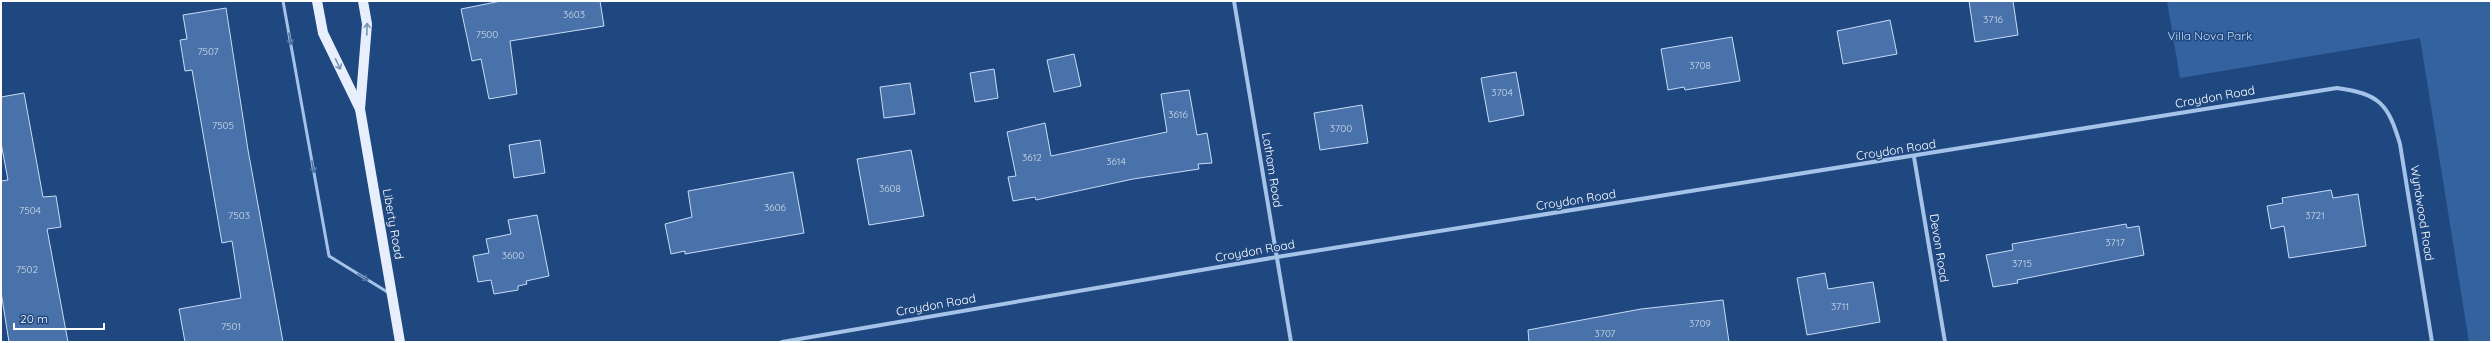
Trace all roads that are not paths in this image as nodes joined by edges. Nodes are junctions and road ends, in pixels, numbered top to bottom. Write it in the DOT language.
graph roads {
  1 [pos="283,1"];
  2 [pos="317,1"];
  3 [pos="363,1"];
  4 [pos="1234,1"];
  5 [pos="2373,96"];
  6 [pos="360,109"];
  7 [pos="1914,157"];
  8 [pos="1277,257"];
  9 [pos="391,294"];
  10 [pos="400,342"];
  11 [pos="782,342"];
  12 [pos="1291,342"];
  13 [pos="1945,342"];
  14 [pos="2432,342"];
  1 -- 9 [label="lane, one-way"];
  2 -- 6 [label="main road, Liberty Road, one-way"];
  6 -- 3 [label="main road, Liberty Road, one-way"];
  4 -- 8 [label="street, Latham Road"];
  5 -- 7 [label="street, Croydon Road"];
  5 -- 14 [label="street, Wyndwood Road"];
  6 -- 9 [label="main road, Liberty Road"];
  7 -- 8 [label="street, Croydon Road"];
  7 -- 13 [label="street, Devon Road"];
  8 -- 11 [label="street, Croydon Road"];
  8 -- 12 [label="street, Latham Road"];
  9 -- 10 [label="main road, Liberty Road"];
}
